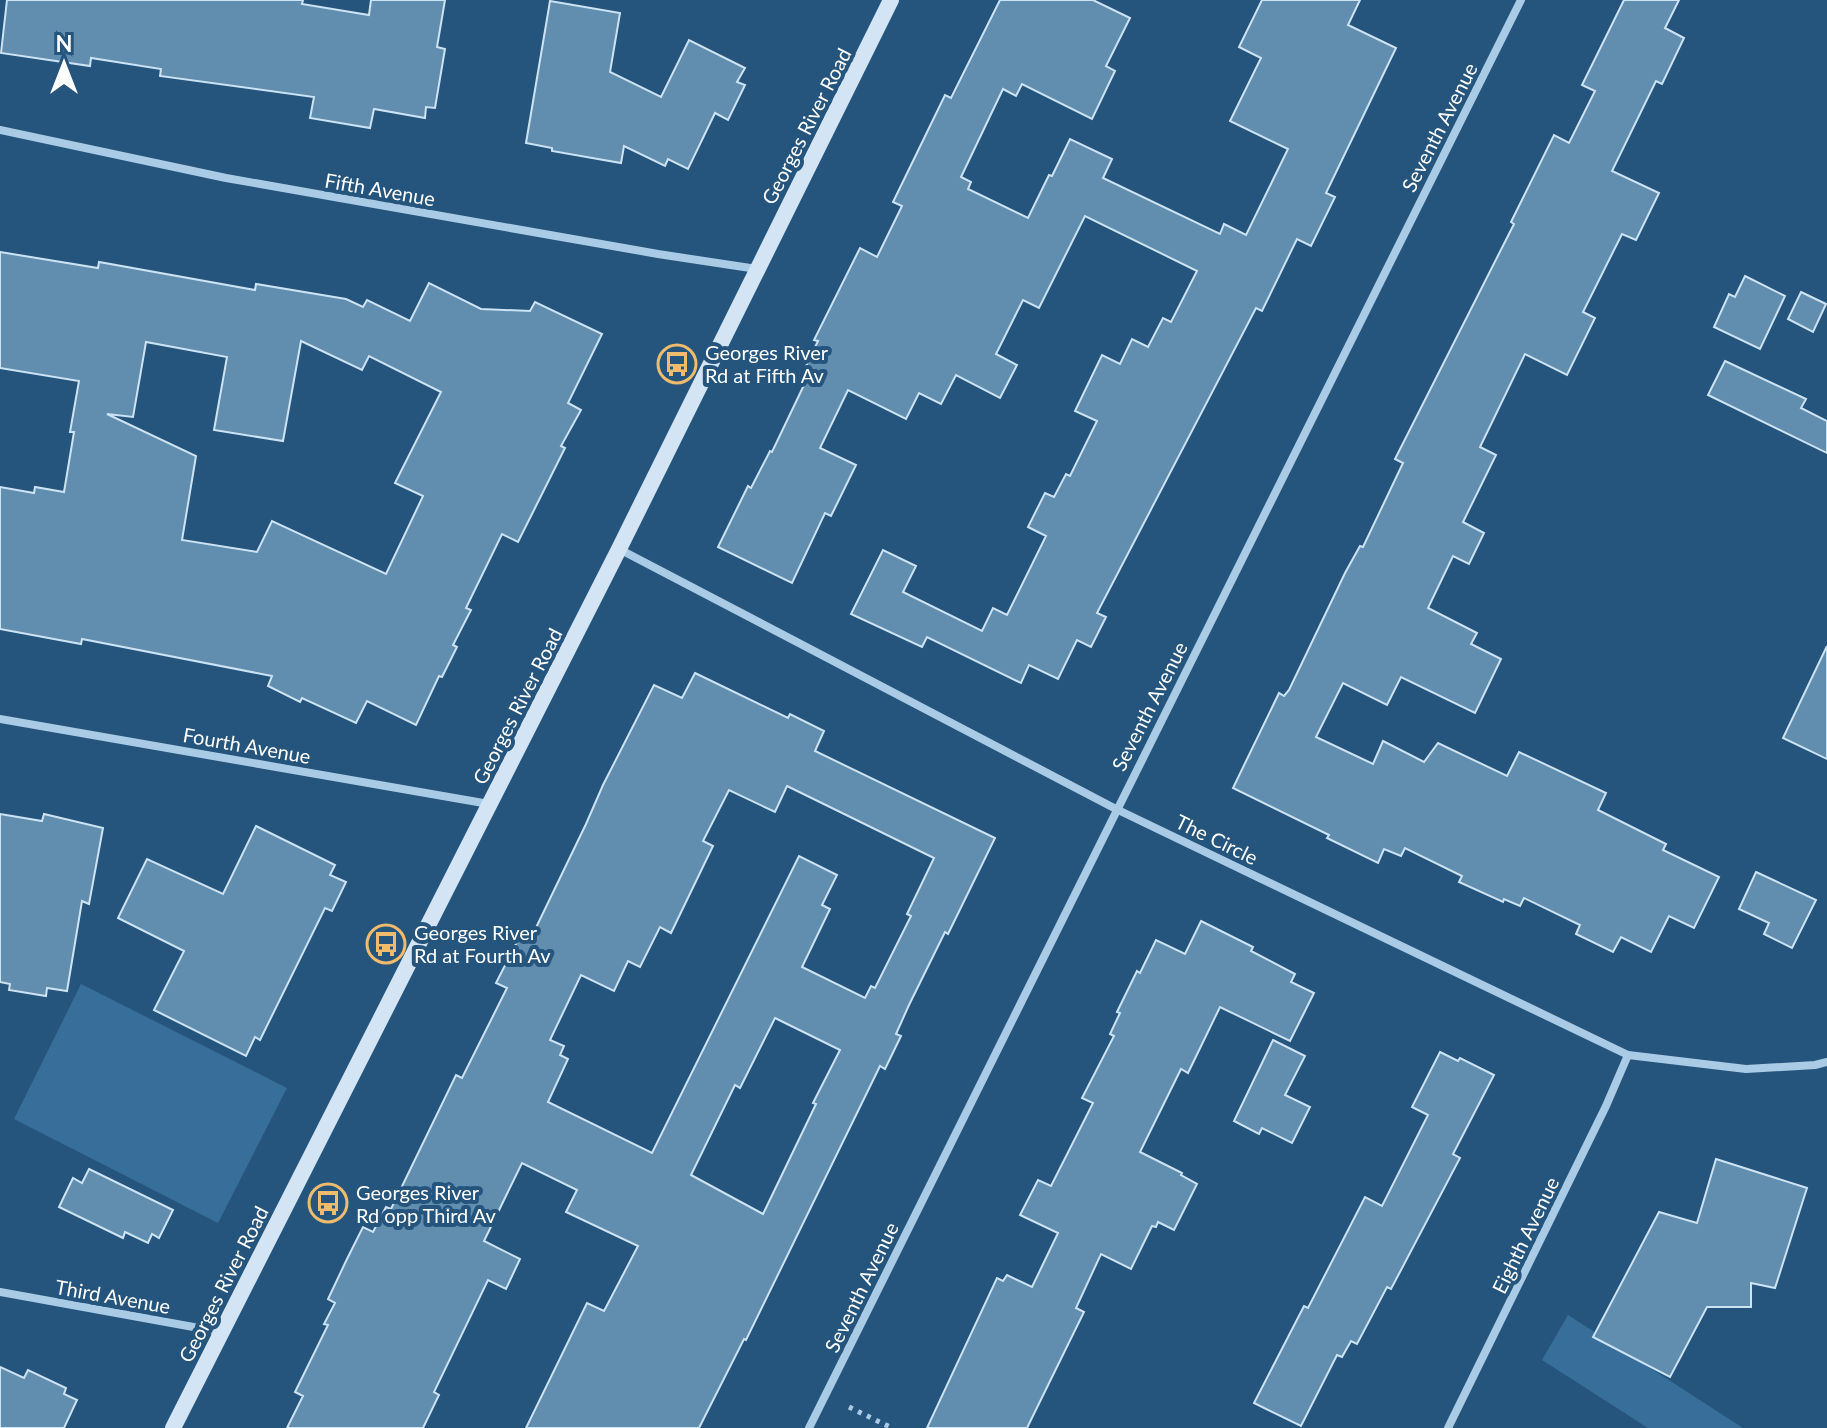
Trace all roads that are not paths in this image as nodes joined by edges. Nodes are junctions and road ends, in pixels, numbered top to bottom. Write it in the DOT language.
graph roads {
  1 [pos="891,0"];
  2 [pos="1521,0"];
  3 [pos="0,130"];
  4 [pos="757,269"];
  5 [pos="619,549"];
  6 [pos="0,719"];
  7 [pos="489,804"];
  8 [pos="1116,809"];
  9 [pos="1628,1055"];
  10 [pos="1827,1062"];
  11 [pos="0,1292"];
  12 [pos="221,1332"];
  13 [pos="173,1428"];
  14 [pos="809,1428"];
  15 [pos="1448,1428"];
  1 -- 4 [label="street, Georges River Road"];
  2 -- 8 [label="street, Seventh Avenue"];
  3 -- 4 [label="street, Fifth Avenue"];
  4 -- 5 [label="street, Georges River Road"];
  5 -- 7 [label="street, Georges River Road"];
  5 -- 8 [label="street, The Circle"];
  6 -- 7 [label="street, Fourth Avenue"];
  7 -- 12 [label="street, Georges River Road"];
  8 -- 9 [label="street, The Circle"];
  8 -- 14 [label="street, Seventh Avenue"];
  9 -- 10 [label="street, The Circle"];
  9 -- 15 [label="street, Eighth Avenue"];
  11 -- 12 [label="street, Third Avenue"];
  12 -- 13 [label="street, Georges River Road"];
}
